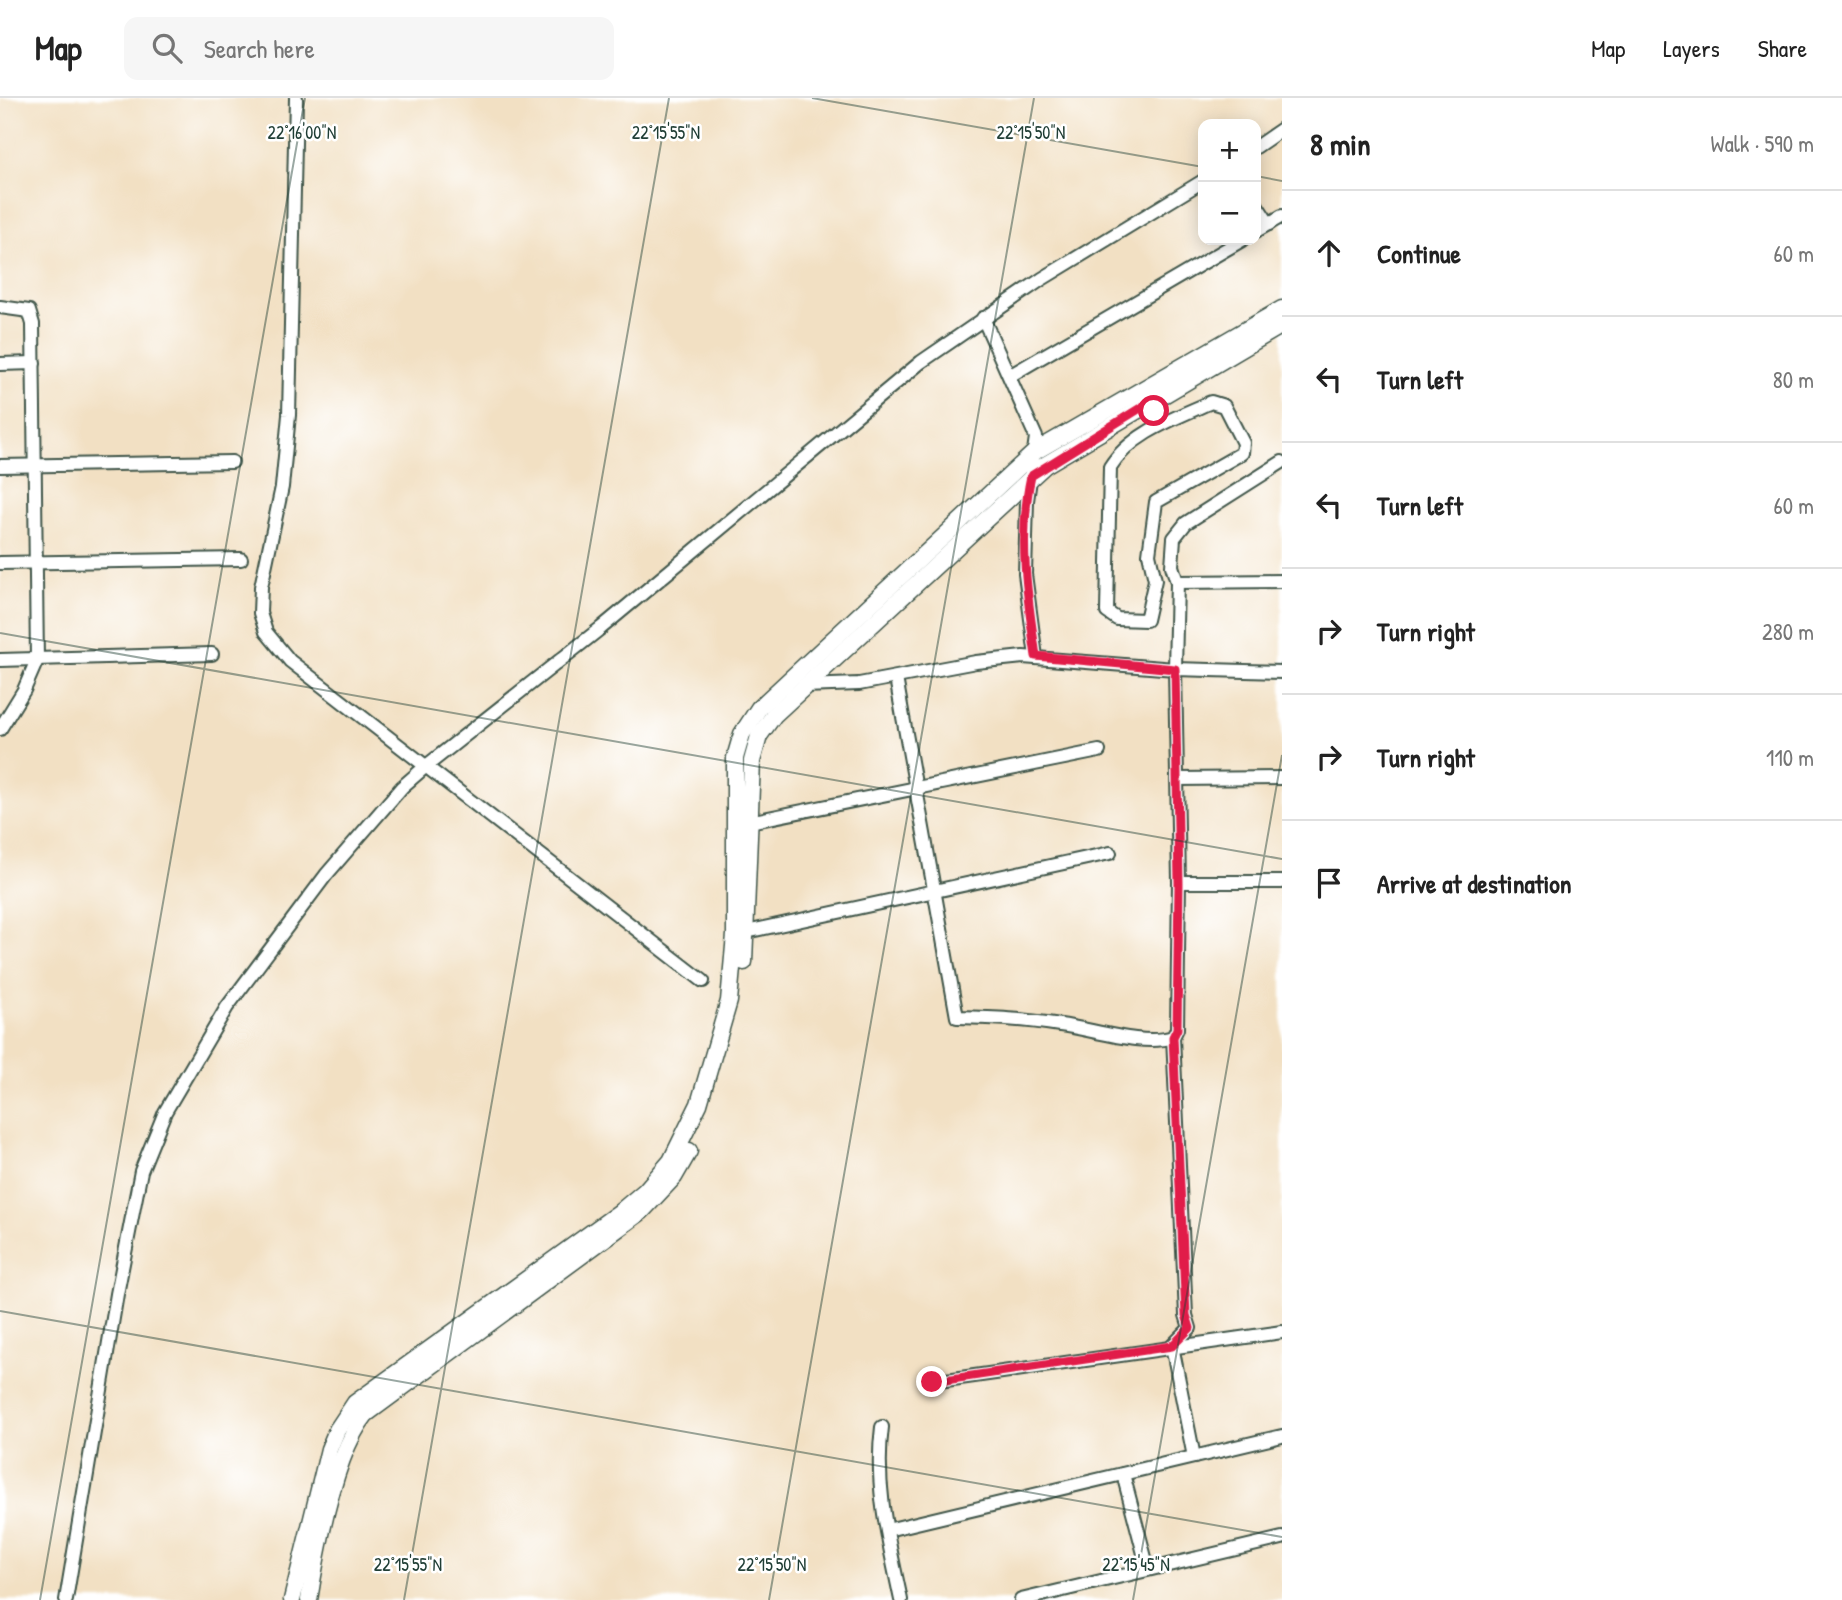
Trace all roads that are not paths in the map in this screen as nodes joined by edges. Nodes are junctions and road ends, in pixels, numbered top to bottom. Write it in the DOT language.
graph roads {
  1 [pos="296,98"];
  2 [pos="1282,130"];
  3 [pos="1261,145"];
  4 [pos="1201,182"];
  5 [pos="1261,212"];
  6 [pos="1282,216"];
  7 [pos="1269,224"];
  8 [pos="1261,228"];
  9 [pos="1233,245"];
  10 [pos="0,307"];
  11 [pos="1282,309"];
  12 [pos="984,318"];
  13 [pos="1282,325"];
  14 [pos="34,363"];
  15 [pos="0,364"];
  16 [pos="1011,374"];
  17 [pos="1150,402"];
  18 [pos="1162,424"];
  19 [pos="1036,451"];
  20 [pos="232,462"];
  21 [pos="1282,462"];
  22 [pos="0,466"];
  23 [pos="36,466"];
  24 [pos="1031,476"];
  25 [pos="241,559"];
  26 [pos="38,562"];
  27 [pos="0,563"];
  28 [pos="1282,581"];
  29 [pos="1177,582"];
  30 [pos="212,654"];
  31 [pos="1036,656"];
  32 [pos="0,660"];
  33 [pos="37,660"];
  34 [pos="1175,669"];
  35 [pos="1282,673"];
  36 [pos="896,678"];
  37 [pos="804,686"];
  38 [pos="0,729"];
  39 [pos="1099,751"];
  40 [pos="425,767"];
  41 [pos="1282,778"];
  42 [pos="1177,779"];
  43 [pos="917,790"];
  44 [pos="749,822"];
  45 [pos="1110,853"];
  46 [pos="1282,881"];
  47 [pos="1179,883"];
  48 [pos="936,890"];
  49 [pos="746,932"];
  50 [pos="703,981"];
  51 [pos="1173,1037"];
  52 [pos="717,1066"];
  53 [pos="1282,1332"];
  54 [pos="1172,1346"];
  55 [pos="932,1382"];
  56 [pos="882,1427"];
  57 [pos="1282,1436"];
  58 [pos="1194,1457"];
  59 [pos="1123,1474"];
  60 [pos="887,1530"];
  61 [pos="1282,1538"];
  62 [pos="1149,1569"];
  63 [pos="66,1600"];
  64 [pos="292,1600"];
  65 [pos="309,1600"];
  66 [pos="901,1600"];
  67 [pos="1021,1600"];
  1 -- 40 [label="street"];
  2 -- 3 [label="street"];
  4 -- 12 [label="street"];
  5 -- 7 [label="street"];
  6 -- 7 [label="street"];
  7 -- 8 [label="street"];
  9 -- 16 [label="street"];
  10 -- 14 [label="street"];
  11 -- 19 [label="street"];
  12 -- 16 [label="street"];
  12 -- 40 [label="street"];
  13 -- 17 [label="street"];
  14 -- 15 [label="street"];
  14 -- 23 [label="street"];
  16 -- 19 [label="street"];
  17 -- 18 [label="street"];
  17 -- 24 [label="street"];
  18 -- 18 [label="street"];
  19 -- 24 [label="street"];
  19 -- 52 [label="street"];
  20 -- 23 [label="street"];
  21 -- 29 [label="street"];
  22 -- 23 [label="street"];
  23 -- 26 [label="street"];
  24 -- 31 [label="street"];
  24 -- 37 [label="street"];
  25 -- 26 [label="street"];
  26 -- 27 [label="street"];
  26 -- 33 [label="street"];
  28 -- 29 [label="street"];
  29 -- 34 [label="street"];
  30 -- 33 [label="street"];
  31 -- 34 [label="street"];
  31 -- 36 [label="street"];
  32 -- 33 [label="street"];
  33 -- 38 [label="street"];
  34 -- 35 [label="street"];
  34 -- 42 [label="street"];
  36 -- 37 [label="street"];
  36 -- 43 [label="street"];
  37 -- 44 [label="street"];
  39 -- 43 [label="street"];
  40 -- 50 [label="street"];
  40 -- 63 [label="street"];
  41 -- 42 [label="street"];
  42 -- 47 [label="street"];
  43 -- 44 [label="street"];
  43 -- 48 [label="street"];
  44 -- 49 [label="street"];
  45 -- 48 [label="street"];
  46 -- 47 [label="street"];
  47 -- 51 [label="street"];
  48 -- 49 [label="street"];
  48 -- 51 [label="street"];
  49 -- 52 [label="street"];
  51 -- 54 [label="street"];
  52 -- 64 [label="street"];
  52 -- 65 [label="street"];
  53 -- 54 [label="street"];
  54 -- 55 [label="street"];
  54 -- 58 [label="street"];
  56 -- 60 [label="street"];
  57 -- 58 [label="street"];
  58 -- 59 [label="street"];
  59 -- 60 [label="street"];
  59 -- 62 [label="street"];
  60 -- 66 [label="street"];
  61 -- 62 [label="street"];
  62 -- 67 [label="street"];
}
